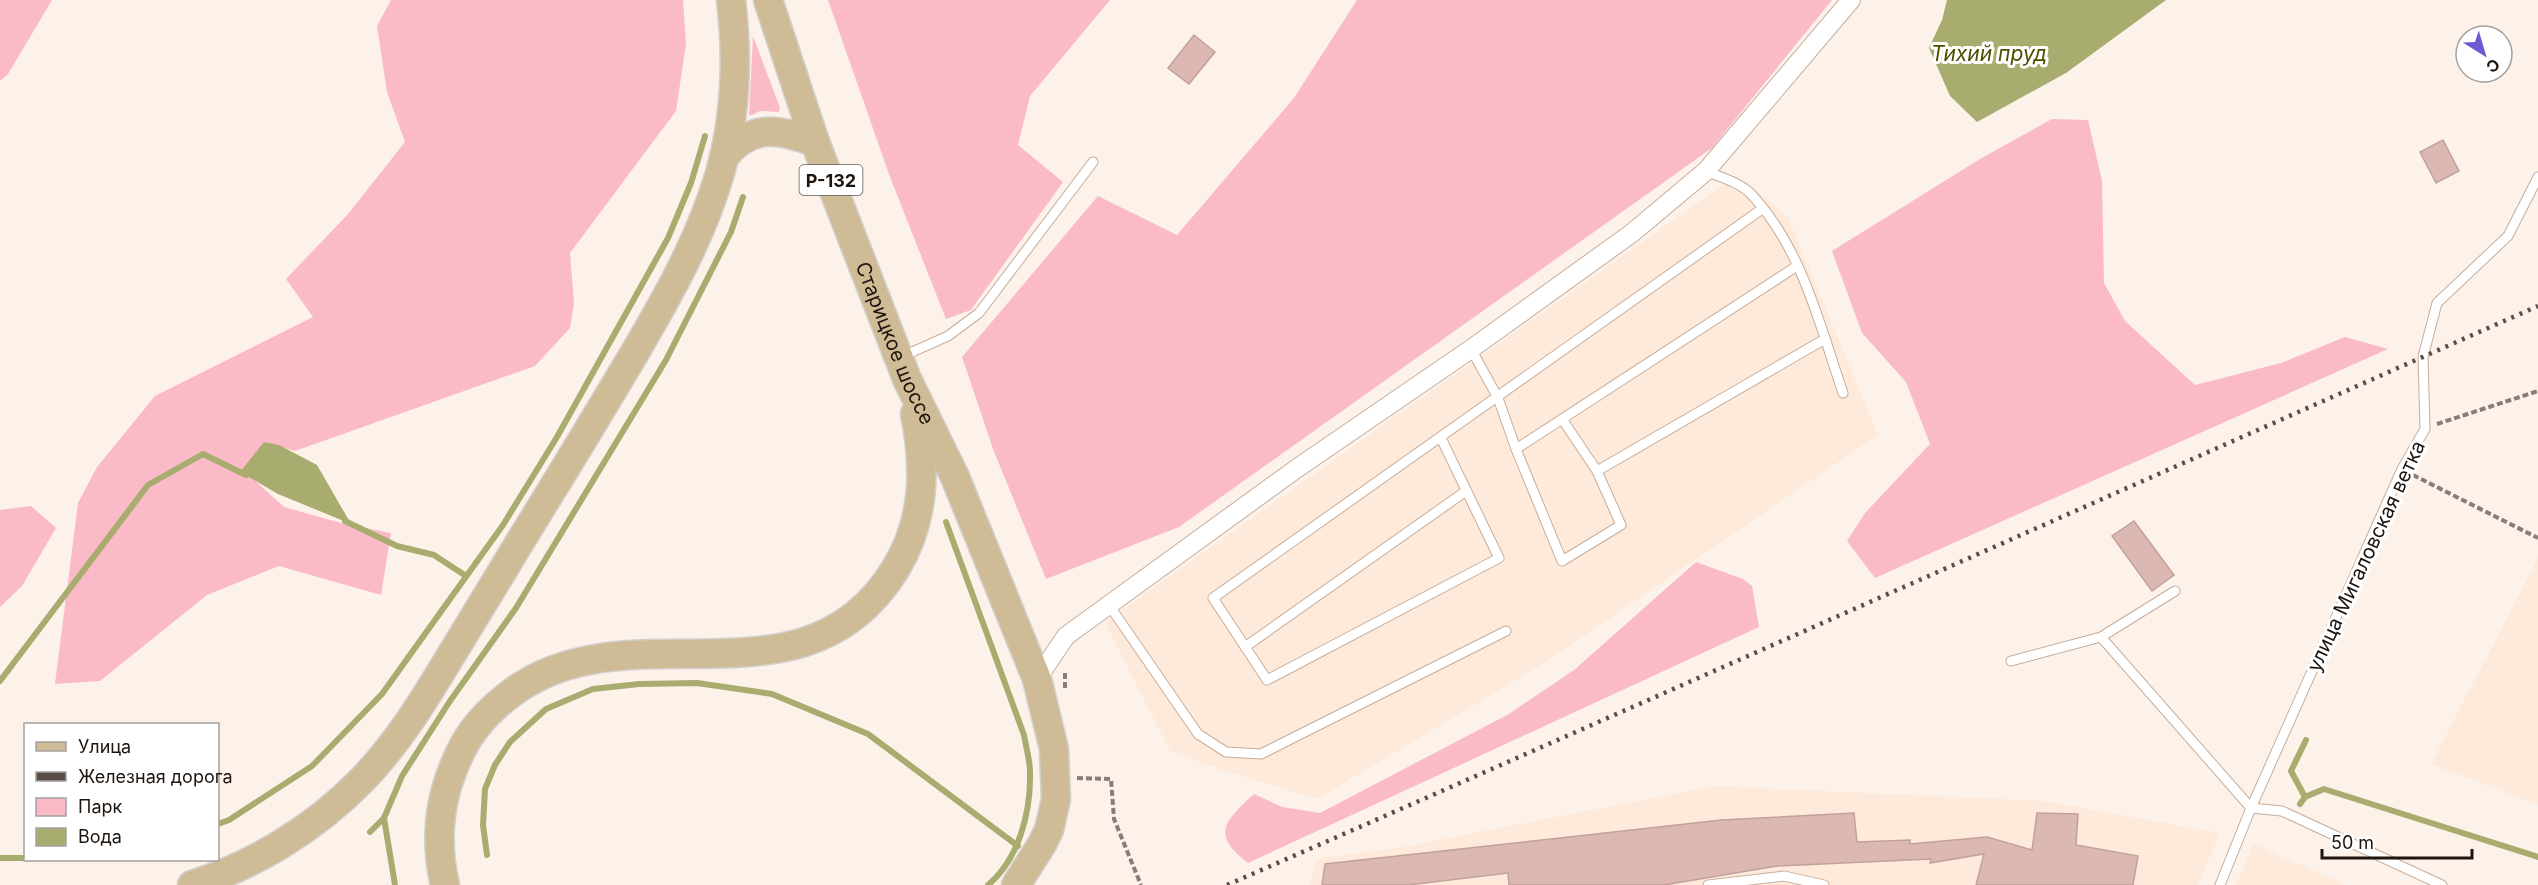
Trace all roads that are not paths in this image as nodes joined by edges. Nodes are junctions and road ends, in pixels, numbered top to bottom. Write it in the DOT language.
graph roads {
  1 [pos="731,0"];
  2 [pos="768,0"];
  3 [pos="1851,0"];
  4 [pos="816,142"];
  5 [pos="724,157"];
  6 [pos="1093,162"];
  7 [pos="1706,171"];
  8 [pos="2538,177"];
  9 [pos="1762,209"];
  10 [pos="1797,266"];
  11 [pos="1825,339"];
  12 [pos="1471,349"];
  13 [pos="903,369"];
  14 [pos="1844,393"];
  15 [pos="1498,398"];
  16 [pos="1562,419"];
  17 [pos="1441,438"];
  18 [pos="1516,449"];
  19 [pos="1598,471"];
  20 [pos="1466,491"];
  21 [pos="2175,591"];
  22 [pos="1109,605"];
  23 [pos="1506,631"];
  24 [pos="2101,637"];
  25 [pos="1245,647"];
  26 [pos="2011,661"];
  27 [pos="1037,679"];
  28 [pos="2251,808"];
  29 [pos="192,885"];
  30 [pos="445,885"];
  31 [pos="1016,885"];
  32 [pos="1708,885"];
  33 [pos="1824,885"];
  34 [pos="2220,885"];
  35 [pos="2442,885"];
  1 -- 5 [label="main road"];
  2 -- 4 [label="main road, Старицкое шоссе / Р-132"];
  3 -- 7 [label="street"];
  4 -- 5 [label="main road"];
  4 -- 13 [label="main road, Старицкое шоссе / Р-132"];
  5 -- 29 [label="main road"];
  6 -- 13 [label="lane"];
  7 -- 9 [label="lane"];
  7 -- 12 [label="street"];
  8 -- 28 [label="lane, улица Мигаловская ветка"];
  9 -- 10 [label="lane"];
  9 -- 15 [label="lane"];
  10 -- 11 [label="lane"];
  10 -- 16 [label="lane"];
  11 -- 14 [label="lane"];
  11 -- 19 [label="lane"];
  12 -- 15 [label="lane"];
  12 -- 22 [label="street"];
  13 -- 27 [label="main road, Старицкое шоссе / Р-132"];
  13 -- 30 [label="main road"];
  15 -- 17 [label="lane"];
  15 -- 18 [label="lane"];
  16 -- 18 [label="lane"];
  16 -- 19 [label="lane"];
  17 -- 20 [label="lane"];
  17 -- 25 [label="lane"];
  18 -- 19 [label="lane"];
  20 -- 25 [label="lane"];
  20 -- 25 [label="lane"];
  21 -- 24 [label="lane"];
  22 -- 23 [label="lane"];
  22 -- 27 [label="street"];
  24 -- 26 [label="lane"];
  24 -- 28 [label="lane"];
  27 -- 31 [label="main road, Старицкое шоссе"];
  28 -- 34 [label="lane, улица Мигаловская ветка"];
  28 -- 35 [label="lane"];
  32 -- 33 [label="lane"];
}
